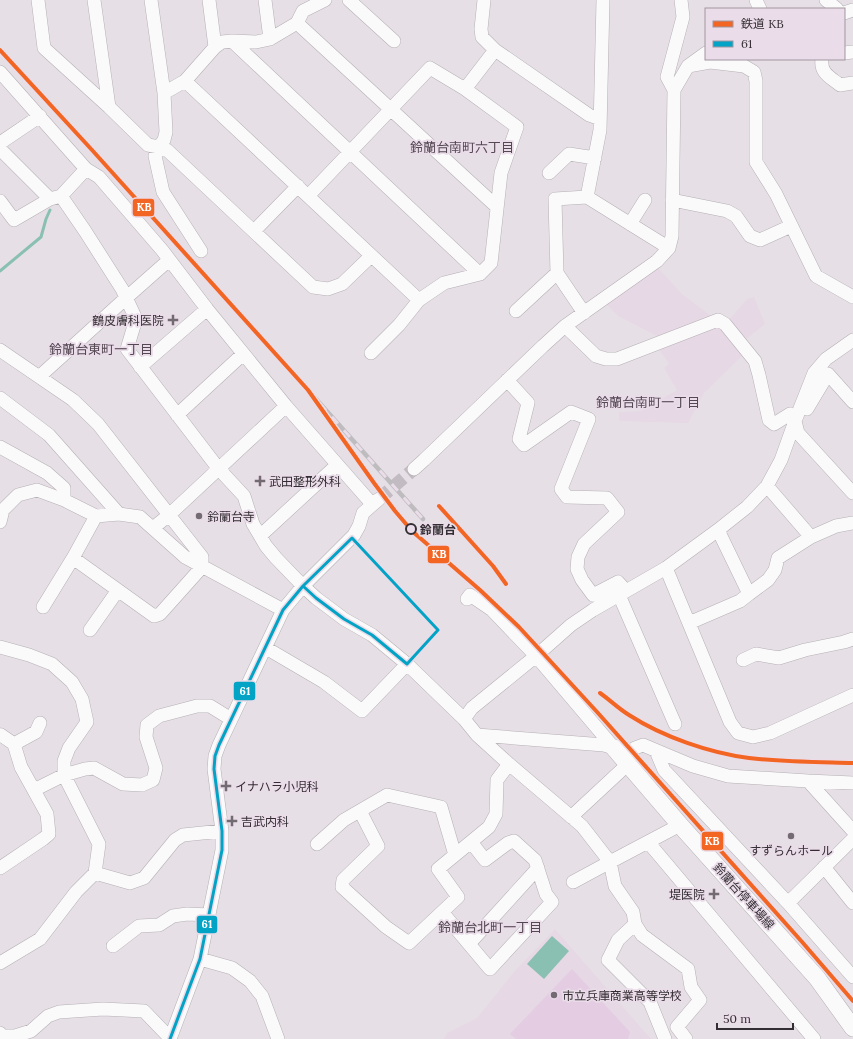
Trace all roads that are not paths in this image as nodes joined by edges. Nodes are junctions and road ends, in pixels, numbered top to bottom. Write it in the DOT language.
graph roads {
  1 [pos="38,0"];
  2 [pos="94,0"];
  3 [pos="151,0"];
  4 [pos="209,0"];
  5 [pos="264,0"];
  6 [pos="325,0"];
  7 [pos="349,0"];
  8 [pos="484,0"];
  9 [pos="603,0"];
  10 [pos="681,0"];
  11 [pos="826,0"];
  12 [pos="835,8"];
  13 [pos="297,23"];
  14 [pos="270,39"];
  15 [pos="232,40"];
  16 [pos="394,41"];
  17 [pos="215,47"];
  18 [pos="495,50"];
  19 [pos="705,54"];
  20 [pos="822,60"];
  21 [pos="688,66"];
  22 [pos="1,75"];
  23 [pos="184,81"];
  24 [pos="853,84"];
  25 [pos="465,89"];
  26 [pos="674,90"];
  27 [pos="164,93"];
  28 [pos="109,107"];
  29 [pos="390,109"];
  30 [pos="40,116"];
  31 [pos="600,119"];
  32 [pos="0,143"];
  33 [pos="159,147"];
  34 [pos="0,149"];
  35 [pos="350,152"];
  36 [pos="595,158"];
  37 [pos="86,169"];
  38 [pos="549,173"];
  39 [pos="298,186"];
  40 [pos="308,196"];
  41 [pos="587,197"];
  42 [pos="55,198"];
  43 [pos="645,200"];
  44 [pos="672,200"];
  45 [pos="0,201"];
  46 [pos="497,207"];
  47 [pos="630,224"];
  48 [pos="791,226"];
  49 [pos="254,231"];
  50 [pos="669,248"];
  51 [pos="201,251"];
  52 [pos="371,256"];
  53 [pos="169,260"];
  54 [pos="557,273"];
  55 [pos="480,274"];
  56 [pos="853,297"];
  57 [pos="126,298"];
  58 [pos="419,300"];
  59 [pos="207,309"];
  60 [pos="516,311"];
  61 [pos="584,313"];
  62 [pos="565,326"];
  63 [pos="853,340"];
  64 [pos="0,350"];
  65 [pos="371,353"];
  66 [pos="243,354"];
  67 [pos="140,367"];
  68 [pos="40,376"];
  69 [pos="507,380"];
  70 [pos="0,398"];
  71 [pos="853,402"];
  72 [pos="286,406"];
  73 [pos="177,415"];
  74 [pos="795,421"];
  75 [pos="0,447"];
  76 [pos="337,464"];
  77 [pos="218,468"];
  78 [pos="414,469"];
  79 [pos="767,486"];
  80 [pos="853,493"];
  81 [pos="64,500"];
  82 [pos="119,514"];
  83 [pos="168,515"];
  84 [pos="96,516"];
  85 [pos="0,522"];
  86 [pos="853,523"];
  87 [pos="153,528"];
  88 [pos="718,530"];
  89 [pos="260,536"];
  90 [pos="810,537"];
  91 [pos="73,558"];
  92 [pos="202,567"];
  93 [pos="666,568"];
  94 [pos="303,586"];
  95 [pos="118,590"];
  96 [pos="623,593"];
  97 [pos="749,594"];
  98 [pos="467,599"];
  99 [pos="43,607"];
  100 [pos="283,610"];
  101 [pos="689,623"];
  102 [pos="90,630"];
  103 [pos="853,639"];
  104 [pos="0,647"];
  105 [pos="266,648"];
  106 [pos="536,656"];
  107 [pos="743,660"];
  108 [pos="407,664"];
  109 [pos="853,695"];
  110 [pos="231,718"];
  111 [pos="464,719"];
  112 [pos="40,723"];
  113 [pos="675,724"];
  114 [pos="477,735"];
  115 [pos="0,736"];
  116 [pos="14,744"];
  117 [pos="656,751"];
  118 [pos="622,757"];
  119 [pos="508,764"];
  120 [pos="64,775"];
  121 [pos="808,781"];
  122 [pos="853,783"];
  123 [pos="34,790"];
  124 [pos="360,811"];
  125 [pos="571,817"];
  126 [pos="680,825"];
  127 [pos="222,831"];
  128 [pos="853,831"];
  129 [pos="853,839"];
  130 [pos="471,842"];
  131 [pos="648,842"];
  132 [pos="317,844"];
  133 [pos="455,855"];
  134 [pos="610,862"];
  135 [pos="824,867"];
  136 [pos="0,868"];
  137 [pos="538,868"];
  138 [pos="95,873"];
  139 [pos="573,882"];
  140 [pos="788,903"];
  141 [pos="853,903"];
  142 [pos="442,912"];
  143 [pos="208,915"];
  144 [pos="635,924"];
  145 [pos="469,944"];
  146 [pos="113,946"];
  147 [pos="200,959"];
  148 [pos="0,963"];
  149 [pos="853,977"];
  150 [pos="853,1028"];
  151 [pos="1,1035"];
  152 [pos="33,1035"];
  153 [pos="170,1039"];
  154 [pos="278,1039"];
  155 [pos="665,1039"];
  156 [pos="686,1039"];
  157 [pos="814,1039"];
  1 -- 28 [label="street"];
  2 -- 28 [label="street"];
  3 -- 27 [label="street"];
  4 -- 17 [label="street"];
  5 -- 14 [label="street"];
  6 -- 13 [label="street"];
  7 -- 16 [label="street"];
  8 -- 18 [label="street"];
  9 -- 31 [label="street"];
  10 -- 26 [label="street"];
  11 -- 12 [label="street"];
  13 -- 14 [label="street"];
  13 -- 29 [label="street"];
  14 -- 15 [label="street"];
  15 -- 17 [label="street"];
  15 -- 35 [label="street"];
  17 -- 23 [label="street"];
  18 -- 25 [label="street"];
  18 -- 31 [label="street"];
  19 -- 21 [label="street"];
  20 -- 24 [label="street"];
  21 -- 26 [label="street"];
  21 -- 48 [label="street"];
  22 -- 30 [label="street"];
  23 -- 27 [label="street"];
  23 -- 39 [label="street"];
  25 -- 29 [label="street"];
  25 -- 46 [label="street"];
  26 -- 44 [label="street"];
  27 -- 33 [label="street"];
  28 -- 33 [label="street"];
  29 -- 35 [label="street"];
  29 -- 46 [label="street"];
  30 -- 32 [label="street"];
  30 -- 37 [label="street"];
  31 -- 36 [label="street"];
  33 -- 49 [label="street"];
  33 -- 51 [label="street"];
  34 -- 42 [label="street"];
  35 -- 40 [label="street"];
  35 -- 55 [label="street"];
  36 -- 38 [label="street"];
  36 -- 41 [label="street"];
  37 -- 42 [label="street"];
  37 -- 53 [label="street"];
  39 -- 40 [label="street"];
  39 -- 49 [label="street"];
  40 -- 52 [label="street"];
  41 -- 47 [label="street"];
  41 -- 54 [label="street"];
  42 -- 45 [label="street"];
  42 -- 57 [label="street"];
  43 -- 47 [label="street"];
  44 -- 48 [label="street"];
  44 -- 50 [label="street"];
  46 -- 55 [label="street"];
  47 -- 50 [label="street"];
  48 -- 56 [label="street"];
  49 -- 52 [label="street"];
  50 -- 61 [label="street"];
  52 -- 58 [label="street"];
  53 -- 57 [label="street"];
  53 -- 59 [label="street"];
  54 -- 60 [label="street"];
  54 -- 61 [label="street"];
  55 -- 58 [label="street"];
  57 -- 67 [label="street"];
  57 -- 68 [label="street"];
  58 -- 65 [label="street"];
  59 -- 66 [label="street"];
  59 -- 67 [label="street"];
  61 -- 62 [label="street"];
  62 -- 69 [label="street"];
  62 -- 74 [label="street"];
  63 -- 74 [label="street"];
  64 -- 68 [label="street"];
  66 -- 72 [label="street"];
  66 -- 73 [label="street"];
  67 -- 73 [label="street"];
  68 -- 83 [label="street"];
  69 -- 78 [label="street"];
  69 -- 96 [label="street"];
  70 -- 82 [label="street"];
  71 -- 74 [label="street"];
  72 -- 76 [label="street"];
  72 -- 77 [label="street"];
  73 -- 77 [label="street"];
  74 -- 79 [label="street"];
  74 -- 80 [label="street"];
  75 -- 81 [label="street"];
  76 -- 89 [label="street"];
  76 -- 94 [label="street"];
  77 -- 83 [label="street"];
  77 -- 89 [label="street"];
  79 -- 88 [label="street"];
  79 -- 90 [label="street"];
  81 -- 84 [label="street"];
  81 -- 85 [label="street"];
  82 -- 84 [label="street"];
  82 -- 87 [label="street"];
  83 -- 87 [label="street"];
  83 -- 92 [label="street"];
  84 -- 91 [label="street"];
  86 -- 90 [label="street"];
  87 -- 92 [label="street"];
  88 -- 93 [label="street"];
  88 -- 97 [label="street"];
  89 -- 94 [label="street"];
  90 -- 97 [label="street"];
  91 -- 95 [label="street"];
  91 -- 99 [label="street"];
  92 -- 95 [label="street"];
  92 -- 100 [label="street"];
  93 -- 96 [label="street"];
  93 -- 101 [label="street"];
  94 -- 100 [label="street"];
  94 -- 108 [label="street"];
  95 -- 102 [label="street"];
  96 -- 106 [label="street"];
  96 -- 113 [label="street"];
  97 -- 101 [label="street"];
  98 -- 106 [label="street"];
  100 -- 105 [label="street"];
  101 -- 109 [label="street"];
  103 -- 107 [label="street"];
  104 -- 120 [label="street"];
  105 -- 108 [label="street"];
  105 -- 110 [label="street"];
  106 -- 111 [label="street"];
  106 -- 118 [label="street"];
  108 -- 111 [label="street"];
  110 -- 120 [label="street"];
  110 -- 127 [label="street"];
  111 -- 114 [label="street"];
  112 -- 116 [label="street"];
  114 -- 118 [label="street"];
  114 -- 119 [label="street"];
  115 -- 116 [label="street"];
  116 -- 123 [label="street"];
  117 -- 118 [label="street"];
  117 -- 121 [label="street"];
  117 -- 140 [label="street"];
  118 -- 125 [label="street"];
  118 -- 126 [label="main road, 鈴蘭台停車場線"];
  119 -- 125 [label="street"];
  119 -- 130 [label="street"];
  120 -- 123 [label="street"];
  120 -- 138 [label="street"];
  121 -- 122 [label="street"];
  121 -- 128 [label="street"];
  123 -- 136 [label="street"];
  124 -- 132 [label="street"];
  124 -- 133 [label="street"];
  124 -- 142 [label="street"];
  125 -- 134 [label="street"];
  126 -- 131 [label="street"];
  126 -- 150 [label="main road, 鈴蘭台停車場線"];
  127 -- 138 [label="street"];
  127 -- 143 [label="street"];
  129 -- 135 [label="street"];
  130 -- 133 [label="street"];
  130 -- 137 [label="street"];
  131 -- 134 [label="street"];
  131 -- 157 [label="street"];
  133 -- 142 [label="street"];
  134 -- 139 [label="street"];
  134 -- 144 [label="street"];
  135 -- 140 [label="street"];
  135 -- 141 [label="street"];
  137 -- 145 [label="street"];
  137 -- 145 [label="street"];
  138 -- 148 [label="street"];
  140 -- 149 [label="street"];
  142 -- 145 [label="street"];
  143 -- 146 [label="street"];
  143 -- 147 [label="street"];
  144 -- 155 [label="street"];
  144 -- 156 [label="street"];
  147 -- 153 [label="street"];
  147 -- 154 [label="street"];
  151 -- 152 [label="street"];
  152 -- 153 [label="street"];
}
